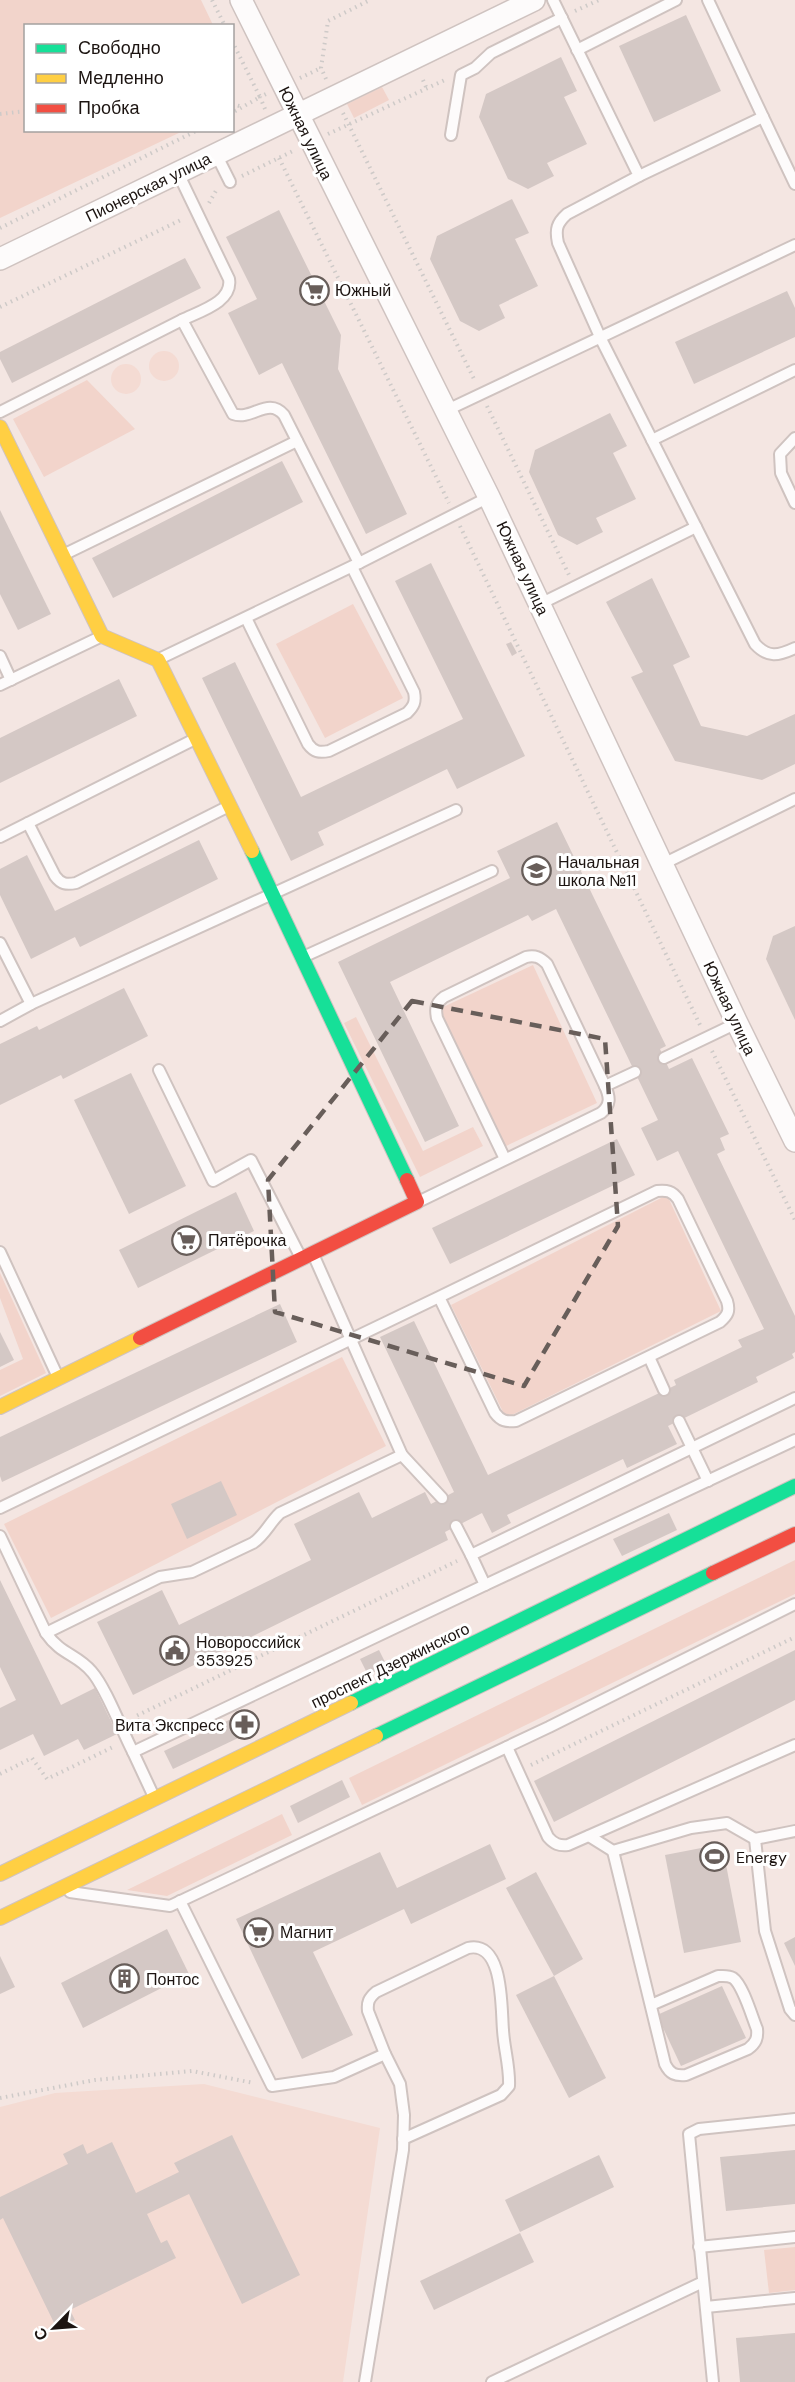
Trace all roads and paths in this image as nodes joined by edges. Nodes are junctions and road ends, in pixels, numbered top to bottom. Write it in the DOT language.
graph roads {
  1 [pos="212,0"];
  2 [pos="241,0"];
  3 [pos="370,0"];
  4 [pos="534,0"];
  5 [pos="553,0"];
  6 [pos="599,0"];
  7 [pos="676,0"];
  8 [pos="708,0"];
  9 [pos="562,18"];
  10 [pos="224,24"];
  11 [pos="234,45"];
  12 [pos="577,50"];
  13 [pos="321,68"];
  14 [pos="462,75"];
  15 [pos="423,80"];
  16 [pos="426,87"];
  17 [pos="234,105"];
  18 [pos="244,108"];
  19 [pos="24,111"];
  20 [pos="234,112"];
  21 [pos="0,114"];
  22 [pos="297,115"];
  23 [pos="763,117"];
  24 [pos="349,124"];
  25 [pos="194,132"];
  26 [pos="451,135"];
  27 [pos="310,142"];
  28 [pos="216,154"];
  29 [pos="279,158"];
  30 [pos="178,173"];
  31 [pos="639,176"];
  32 [pos="230,182"];
  33 [pos="795,184"];
  34 [pos="197,213"];
  35 [pos="0,228"];
  36 [pos="795,245"];
  37 [pos="0,259"];
  38 [pos="0,307"];
  39 [pos="182,320"];
  40 [pos="602,339"];
  41 [pos="795,370"];
  42 [pos="481,394"];
  43 [pos="445,411"];
  44 [pos="0,412"];
  45 [pos="0,428"];
  46 [pos="795,438"];
  47 [pos="652,440"];
  48 [pos="297,441"];
  49 [pos="489,497"];
  50 [pos="795,503"];
  51 [pos="454,515"];
  52 [pos="696,527"];
  53 [pos="62,555"];
  54 [pos="355,565"];
  55 [pos="575,586"];
  56 [pos="540,604"];
  57 [pos="246,618"];
  58 [pos="102,636"];
  59 [pos="795,648"];
  60 [pos="0,656"];
  61 [pos="158,660"];
  62 [pos="11,680"];
  63 [pos="0,685"];
  64 [pos="197,738"];
  65 [pos="795,799"];
  66 [pos="230,806"];
  67 [pos="456,810"];
  68 [pos="28,823"];
  69 [pos="0,837"];
  70 [pos="663,864"];
  71 [pos="492,871"];
  72 [pos="273,894"];
  73 [pos="0,943"];
  74 [pos="303,957"];
  75 [pos="31,1004"];
  76 [pos="0,1021"];
  77 [pos="737,1023"];
  78 [pos="706,1038"];
  79 [pos="664,1058"];
  80 [pos="159,1070"];
  81 [pos="635,1072"];
  82 [pos="605,1086"];
  83 [pos="795,1141"];
  84 [pos="505,1159"];
  85 [pos="417,1202"];
  86 [pos="795,1220"];
  87 [pos="0,1252"];
  88 [pos="308,1256"];
  89 [pos="439,1297"];
  90 [pos="352,1339"];
  91 [pos="649,1357"];
  92 [pos="58,1378"];
  93 [pos="664,1390"];
  94 [pos="795,1398"];
  95 [pos="0,1407"];
  96 [pos="679,1421"];
  97 [pos="795,1440"];
  98 [pos="692,1448"];
  99 [pos="402,1455"];
  100 [pos="708,1481"];
  101 [pos="795,1486"];
  102 [pos="442,1498"];
  103 [pos="0,1508"];
  104 [pos="456,1526"];
  105 [pos="795,1534"];
  106 [pos="0,1536"];
  107 [pos="471,1555"];
  108 [pos="485,1586"];
  109 [pos="795,1604"];
  110 [pos="46,1632"];
  111 [pos="795,1637"];
  112 [pos="127,1741"];
  113 [pos="795,1745"];
  114 [pos="507,1747"];
  115 [pos="133,1752"];
  116 [pos="518,1772"];
  117 [pos="0,1774"];
  118 [pos="154,1798"];
  119 [pos="795,1831"];
  120 [pos="589,1836"];
  121 [pos="755,1839"];
  122 [pos="614,1851"];
  123 [pos="0,1874"];
  124 [pos="56,1891"];
  125 [pos="180,1901"];
  126 [pos="0,1918"];
  127 [pos="651,2005"];
  128 [pos="795,2015"];
  129 [pos="385,2054"];
  130 [pos="272,2086"];
  131 [pos="0,2098"];
  132 [pos="795,2119"];
  133 [pos="404,2139"];
  134 [pos="795,2237"];
  135 [pos="699,2247"];
  136 [pos="703,2282"];
  137 [pos="795,2298"];
  138 [pos="706,2307"];
  139 [pos="364,2382"];
  140 [pos="492,2382"];
  141 [pos="713,2382"];
  1 -- 10 [label="path"];
  2 -- 22 [label="street, Южная улица"];
  3 -- 13 [label="path"];
  4 -- 22 [label="street, Пионерская улица"];
  5 -- 9 [label="lane"];
  6 -- 9 [label="path"];
  7 -- 12 [label="lane"];
  8 -- 23 [label="lane"];
  9 -- 12 [label="lane"];
  9 -- 14 [label="lane"];
  11 -- 18 [label="path"];
  12 -- 31 [label="lane"];
  14 -- 16 [label="path"];
  14 -- 26 [label="lane"];
  15 -- 16 [label="path"];
  16 -- 24 [label="path"];
  17 -- 18 [label="path"];
  18 -- 20 [label="path"];
  19 -- 21 [label="path"];
  22 -- 27 [label="street, Южная улица"];
  22 -- 28 [label="street, Пионерская улица"];
  23 -- 31 [label="lane"];
  23 -- 33 [label="lane"];
  24 -- 27 [label="path"];
  24 -- 42 [label="path"];
  25 -- 35 [label="path"];
  27 -- 29 [label="path"];
  27 -- 43 [label="street, Южная улица"];
  28 -- 30 [label="street, Пионерская улица"];
  28 -- 32 [label="lane"];
  29 -- 32 [label="path"];
  29 -- 51 [label="path"];
  30 -- 34 [label="lane"];
  30 -- 37 [label="street, Пионерская улица"];
  31 -- 40 [label="lane"];
  32 -- 34 [label="path"];
  34 -- 38 [label="path"];
  34 -- 39 [label="lane"];
  36 -- 40 [label="lane"];
  39 -- 44 [label="lane"];
  39 -- 48 [label="lane"];
  40 -- 42 [label="lane"];
  40 -- 47 [label="lane"];
  41 -- 47 [label="lane"];
  42 -- 43 [label="lane"];
  42 -- 55 [label="path"];
  43 -- 49 [label="street, Южная улица"];
  45 -- 53 [label="street"];
  46 -- 50 [label="lane"];
  47 -- 52 [label="lane"];
  48 -- 53 [label="lane"];
  48 -- 54 [label="lane"];
  49 -- 51 [label="lane"];
  49 -- 56 [label="street, Южная улица"];
  51 -- 54 [label="lane"];
  51 -- 78 [label="path"];
  52 -- 55 [label="lane"];
  52 -- 59 [label="lane"];
  53 -- 58 [label="street"];
  54 -- 57 [label="lane"];
  54 -- 57 [label="lane"];
  55 -- 56 [label="lane"];
  56 -- 70 [label="street, Южная улица"];
  57 -- 61 [label="lane"];
  58 -- 61 [label="street"];
  58 -- 62 [label="lane"];
  60 -- 62 [label="lane"];
  61 -- 64 [label="street"];
  62 -- 63 [label="lane"];
  64 -- 66 [label="street"];
  64 -- 68 [label="lane"];
  65 -- 70 [label="lane"];
  66 -- 68 [label="lane"];
  66 -- 72 [label="street"];
  67 -- 72 [label="lane"];
  68 -- 69 [label="lane"];
  70 -- 77 [label="street, Южная улица"];
  71 -- 74 [label="lane"];
  72 -- 74 [label="street"];
  72 -- 75 [label="lane"];
  73 -- 75 [label="lane"];
  74 -- 85 [label="street"];
  75 -- 76 [label="lane"];
  77 -- 78 [label="lane"];
  77 -- 83 [label="street, Южная улица"];
  78 -- 79 [label="lane"];
  78 -- 86 [label="path"];
  80 -- 88 [label="lane"];
  81 -- 82 [label="lane"];
  82 -- 84 [label="lane"];
  82 -- 84 [label="lane"];
  84 -- 85 [label="lane"];
  85 -- 88 [label="street"];
  87 -- 92 [label="lane"];
  88 -- 90 [label="lane"];
  88 -- 92 [label="street"];
  89 -- 90 [label="lane"];
  89 -- 91 [label="lane"];
  89 -- 91 [label="lane"];
  90 -- 99 [label="lane"];
  90 -- 103 [label="lane"];
  91 -- 93 [label="lane"];
  92 -- 95 [label="street"];
  94 -- 98 [label="lane"];
  96 -- 98 [label="lane"];
  97 -- 100 [label="lane"];
  98 -- 100 [label="lane"];
  98 -- 107 [label="lane"];
  99 -- 102 [label="lane"];
  99 -- 110 [label="lane"];
  100 -- 108 [label="lane"];
  101 -- 118 [label="street, проспект Дзержинского"];
  104 -- 107 [label="lane"];
  105 -- 124 [label="street"];
  106 -- 110 [label="lane"];
  107 -- 108 [label="lane"];
  107 -- 112 [label="path"];
  108 -- 115 [label="lane"];
  109 -- 114 [label="lane"];
  110 -- 112 [label="lane"];
  111 -- 116 [label="path"];
  112 -- 115 [label="lane"];
  112 -- 117 [label="path"];
  113 -- 120 [label="lane"];
  114 -- 116 [label="lane"];
  114 -- 125 [label="lane"];
  115 -- 118 [label="lane"];
  116 -- 120 [label="lane"];
  118 -- 123 [label="street, проспект Дзержинского"];
  119 -- 121 [label="lane"];
  120 -- 122 [label="lane"];
  121 -- 122 [label="lane"];
  121 -- 128 [label="lane"];
  122 -- 127 [label="lane"];
  124 -- 125 [label="lane"];
  124 -- 126 [label="street"];
  125 -- 130 [label="lane"];
  127 -- 127 [label="lane"];
  129 -- 130 [label="lane"];
  129 -- 133 [label="lane"];
  129 -- 133 [label="lane"];
  130 -- 131 [label="path"];
  132 -- 135 [label="lane"];
  133 -- 139 [label="lane"];
  134 -- 135 [label="lane"];
  135 -- 136 [label="lane"];
  136 -- 138 [label="lane"];
  136 -- 140 [label="lane"];
  137 -- 138 [label="lane"];
  138 -- 141 [label="lane"];
}
